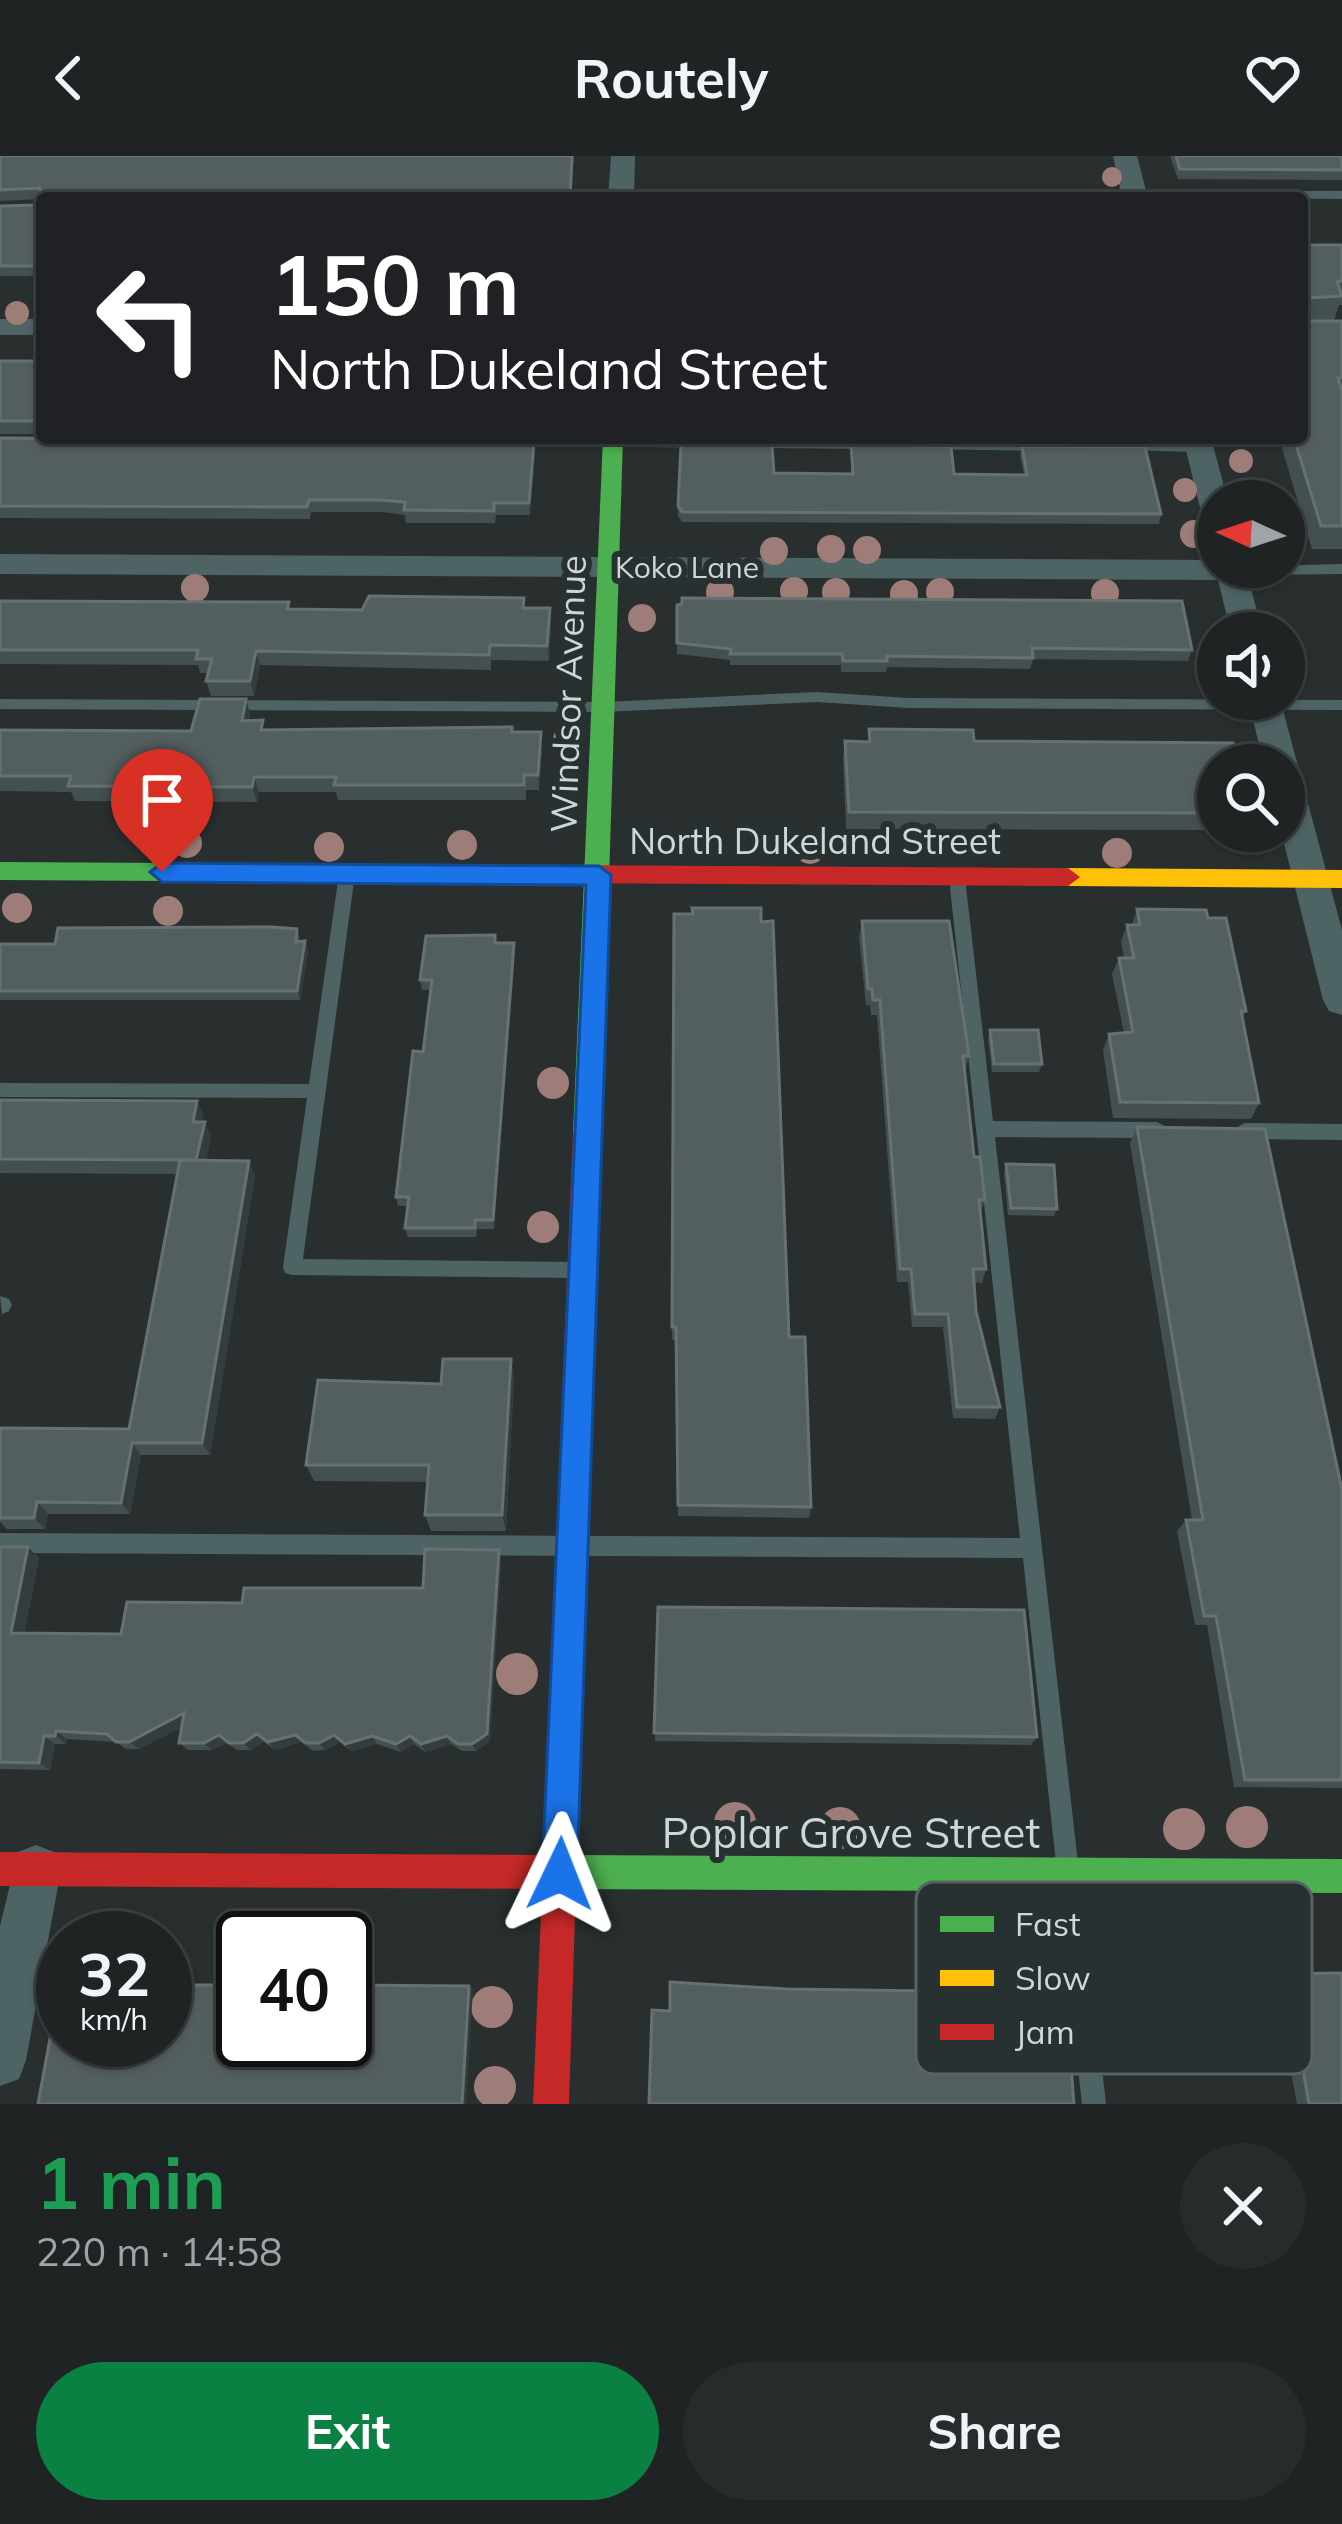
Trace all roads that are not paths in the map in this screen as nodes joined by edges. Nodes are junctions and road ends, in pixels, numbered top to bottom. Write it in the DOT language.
graph roads {
  1 [pos="623,156"];
  2 [pos="1125,156"];
  3 [pos="621,192"];
  4 [pos="1134,192"];
  5 [pos="1308,196"];
  6 [pos="1342,196"];
  7 [pos="0,327"];
  8 [pos="36,327"];
  9 [pos="613,444"];
  10 [pos="779,444"];
  11 [pos="1174,444"];
  12 [pos="1198,444"];
  13 [pos="890,446"];
  14 [pos="913,446"];
  15 [pos="1056,447"];
  16 [pos="1103,447"];
  17 [pos="1208,480"];
  18 [pos="0,564"];
  19 [pos="608,568"];
  20 [pos="1197,569"];
  21 [pos="1305,569"];
  22 [pos="1342,569"];
  23 [pos="1197,702"];
  24 [pos="0,704"];
  25 [pos="1305,704"];
  26 [pos="1342,705"];
  27 [pos="604,707"];
  28 [pos="1305,828"];
  29 [pos="0,871"];
  30 [pos="347,874"];
  31 [pos="599,875"];
  32 [pos="958,878"];
  33 [pos="1326,879"];
  34 [pos="1342,1000"];
  35 [pos="0,1090"];
  36 [pos="316,1091"];
  37 [pos="986,1129"];
  38 [pos="1170,1130"];
  39 [pos="1216,1131"];
  40 [pos="1342,1132"];
  41 [pos="583,1270"];
  42 [pos="0,1543"];
  43 [pos="573,1546"];
  44 [pos="1033,1548"];
  45 [pos="18,1870"];
  46 [pos="560,1874"];
  47 [pos="1069,1875"];
  48 [pos="1342,1876"];
  49 [pos="1070,1882"];
  50 [pos="0,2060"];
  51 [pos="1091,2074"];
  52 [pos="551,2104"];
  53 [pos="1094,2104"];
  1 -- 3 [label="street"];
  2 -- 4 [label="street"];
  5 -- 6 [label="lane"];
  7 -- 8 [label="street"];
  9 -- 19 [label="street, Windsor Avenue"];
  10 -- 13 [label="lane"];
  11 -- 16 [label="lane"];
  12 -- 17 [label="street"];
  14 -- 15 [label="lane"];
  18 -- 19 [label="street, Koko Lane"];
  19 -- 20 [label="street, Koko Lane"];
  19 -- 27 [label="street, Windsor Avenue"];
  21 -- 22 [label="lane"];
  23 -- 27 [label="lane"];
  24 -- 27 [label="lane"];
  25 -- 26 [label="lane"];
  27 -- 31 [label="street, Windsor Avenue"];
  28 -- 33 [label="street"];
  29 -- 30 [label="street, North Dukeland Street"];
  30 -- 31 [label="street, North Dukeland Street"];
  30 -- 36 [label="lane"];
  31 -- 32 [label="street, North Dukeland Street"];
  31 -- 41 [label="street, Windsor Avenue"];
  32 -- 33 [label="street, North Dukeland Street"];
  32 -- 37 [label="lane"];
  33 -- 34 [label="street"];
  35 -- 36 [label="lane"];
  36 -- 41 [label="lane"];
  37 -- 38 [label="lane"];
  37 -- 44 [label="lane"];
  39 -- 40 [label="lane"];
  41 -- 43 [label="street, Windsor Avenue"];
  42 -- 43 [label="lane"];
  43 -- 44 [label="lane"];
  43 -- 46 [label="street, Windsor Avenue"];
  44 -- 47 [label="lane"];
  45 -- 46 [label="street, Poplar Grove Street"];
  45 -- 50 [label="street"];
  46 -- 47 [label="street, Poplar Grove Street"];
  46 -- 52 [label="street, Windsor Avenue"];
  47 -- 48 [label="street, Poplar Grove Street"];
  47 -- 49 [label="lane"];
  51 -- 53 [label="lane"];
}
